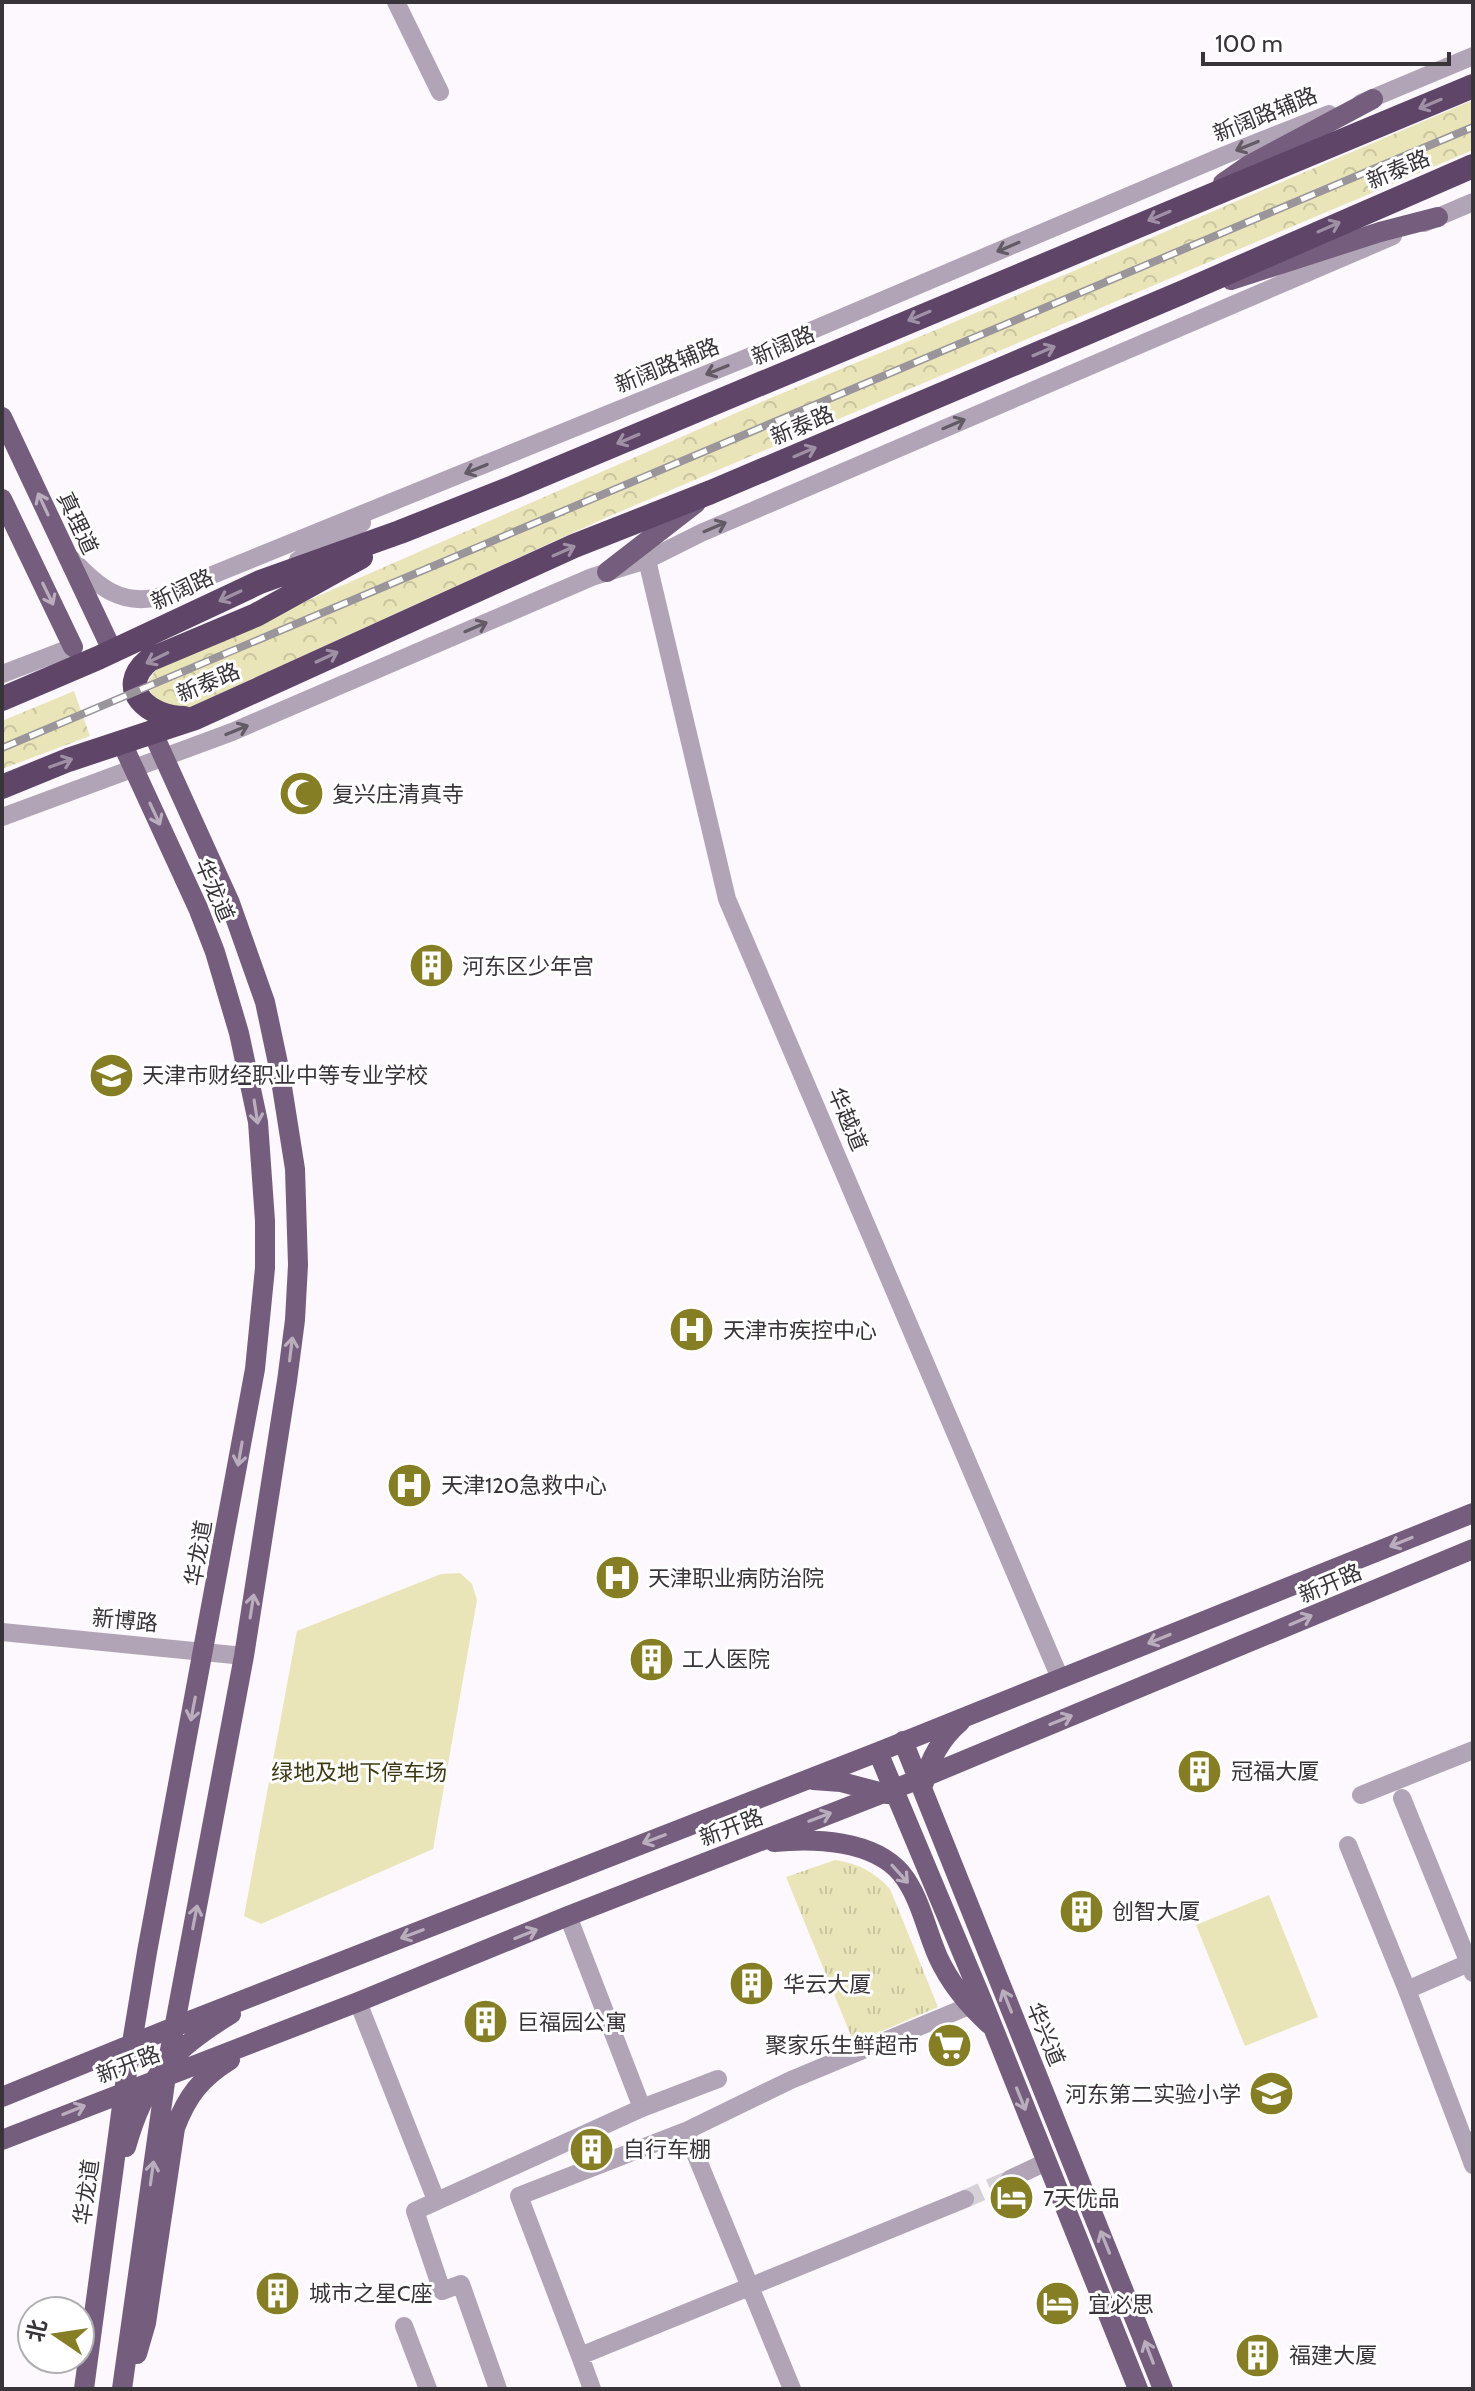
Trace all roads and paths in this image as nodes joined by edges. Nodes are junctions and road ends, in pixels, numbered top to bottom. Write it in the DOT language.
graph roads {
  1 [pos="393,2"];
  2 [pos="1473,56"];
  3 [pos="1473,86"];
  4 [pos="436,91"];
  5 [pos="1373,99"];
  6 [pos="1473,166"];
  7 [pos="1198,200"];
  8 [pos="1473,202"];
  9 [pos="1438,217"];
  10 [pos="1181,293"];
  11 [pos="2,417"];
  12 [pos="711,492"];
  13 [pos="406,498"];
  14 [pos="2,499"];
  15 [pos="400,532"];
  16 [pos="65,551"];
  17 [pos="647,560"];
  18 [pos="607,572"];
  19 [pos="260,582"];
  20 [pos="73,647"];
  21 [pos="112,650"];
  22 [pos="2,674"];
  23 [pos="2,699"];
  24 [pos="195,718"];
  25 [pos="152,731"];
  26 [pos="122,743"];
  27 [pos="148,762"];
  28 [pos="2,787"];
  29 [pos="2,817"];
  30 [pos="1473,1513"];
  31 [pos="1473,1549"];
  32 [pos="2,1632"];
  33 [pos="204,1651"];
  34 [pos="244,1656"];
  35 [pos="1060,1678"];
  36 [pos="969,1715"];
  37 [pos="903,1741"];
  38 [pos="1473,1750"];
  39 [pos="878,1752"];
  40 [pos="805,1780"];
  41 [pos="921,1782"];
  42 [pos="892,1793"];
  43 [pos="1361,1795"];
  44 [pos="1402,1798"];
  45 [pos="920,1814"];
  46 [pos="1348,1845"];
  47 [pos="747,1846"];
  48 [pos="950,1863"];
  49 [pos="928,1871"];
  50 [pos="568,1916"];
  51 [pos="1471,1966"];
  52 [pos="266,1990"];
  53 [pos="1407,1990"];
  54 [pos="358,2002"];
  55 [pos="976,2003"];
  56 [pos="174,2027"];
  57 [pos="271,2035"];
  58 [pos="131,2043"];
  59 [pos="162,2072"];
  60 [pos="718,2079"];
  61 [pos="124,2091"];
  62 [pos="2,2097"];
  63 [pos="642,2108"];
  64 [pos="686,2131"];
  65 [pos="2,2140"];
  66 [pos="1469,2142"];
  67 [pos="1046,2162"];
  68 [pos="1473,2165"];
  69 [pos="1010,2179"];
  70 [pos="965,2199"];
  71 [pos="436,2200"];
  72 [pos="106,2225"];
  73 [pos="752,2288"];
  74 [pos="404,2326"];
  75 [pos="580,2356"];
  76 [pos="84,2389"];
  77 [pos="123,2389"];
  78 [pos="428,2389"];
  79 [pos="498,2389"];
  80 [pos="592,2389"];
  81 [pos="792,2389"];
  82 [pos="1138,2389"];
  83 [pos="1163,2389"];
  1 -- 4 [label="street"];
  2 -- 5 [label="street, 新阔路辅路"];
  3 -- 7 [label="highway, 新阔路, one-way"];
  5 -- 7 [label="main road"];
  5 -- 13 [label="street, 新阔路辅路, one-way"];
  10 -- 6 [label="highway, 新泰路, one-way"];
  7 -- 15 [label="highway, 新阔路, one-way"];
  8 -- 9 [label="street"];
  9 -- 10 [label="main road"];
  17 -- 9 [label="street, one-way"];
  12 -- 10 [label="highway, 新泰路, one-way"];
  16 -- 11 [label="main road, 真理道, one-way"];
  12 -- 18 [label="main road"];
  24 -- 12 [label="highway, 新泰路, one-way"];
  13 -- 16 [label="street, 新阔路辅路"];
  13 -- 19 [label="street"];
  14 -- 20 [label="main road, one-way"];
  15 -- 19 [label="highway, 新阔路"];
  15 -- 24 [label="highway, one-way"];
  16 -- 21 [label="main road, 真理道"];
  17 -- 18 [label="street"];
  17 -- 35 [label="street, 华越道"];
  27 -- 18 [label="street, one-way"];
  19 -- 21 [label="highway, 新阔路, one-way"];
  20 -- 22 [label="street"];
  21 -- 23 [label="highway, 新阔路"];
  24 -- 25 [label="highway, 新泰路"];
  25 -- 26 [label="highway, 新泰路"];
  25 -- 27 [label="main road"];
  26 -- 27 [label="main road, 华龙道"];
  28 -- 26 [label="highway, 新泰路, one-way"];
  27 -- 29 [label="street"];
  27 -- 33 [label="main road, 华龙道, one-way"];
  34 -- 27 [label="main road, one-way"];
  30 -- 35 [label="main road, 新开路, one-way"];
  41 -- 31 [label="main road, 新开路, one-way"];
  32 -- 33 [label="street, 新博路"];
  33 -- 34 [label="street, 新博路"];
  33 -- 58 [label="main road, 华龙道, one-way"];
  56 -- 34 [label="main road, one-way"];
  35 -- 36 [label="main road, 新开路"];
  36 -- 37 [label="main road, 新开路"];
  36 -- 41 [label="main road"];
  37 -- 39 [label="main road, 新开路"];
  37 -- 41 [label="main road, 华兴道"];
  38 -- 43 [label="street"];
  39 -- 40 [label="main road, 新开路"];
  39 -- 42 [label="main road"];
  40 -- 42 [label="main road"];
  40 -- 52 [label="main road, 新开路, one-way"];
  41 -- 42 [label="main road, 新开路"];
  41 -- 45 [label="main road"];
  41 -- 48 [label="main road, 华兴道"];
  42 -- 45 [label="main road"];
  47 -- 42 [label="main road, 新开路, one-way"];
  42 -- 49 [label="main road"];
  44 -- 51 [label="street"];
  45 -- 48 [label="main road"];
  45 -- 49 [label="main road"];
  46 -- 53 [label="street"];
  47 -- 50 [label="main road, 新开路"];
  47 -- 55 [label="main road, one-way"];
  83 -- 48 [label="main road, 华兴道, one-way"];
  49 -- 55 [label="main road"];
  54 -- 50 [label="main road, 新开路, one-way"];
  50 -- 63 [label="street"];
  51 -- 53 [label="street"];
  52 -- 56 [label="main road, 新开路"];
  52 -- 59 [label="main road"];
  53 -- 66 [label="street"];
  54 -- 57 [label="main road, 新开路"];
  54 -- 71 [label="street"];
  55 -- 64 [label="street"];
  55 -- 67 [label="main road, one-way"];
  56 -- 58 [label="main road, 新开路"];
  56 -- 59 [label="main road"];
  57 -- 59 [label="main road, 新开路"];
  57 -- 77 [label="main road"];
  58 -- 61 [label="main road, 华龙道"];
  58 -- 62 [label="main road, 新开路"];
  59 -- 61 [label="main road, 新开路"];
  59 -- 72 [label="main road"];
  77 -- 59 [label="main road, one-way"];
  60 -- 63 [label="street"];
  65 -- 61 [label="main road, 新开路, one-way"];
  61 -- 72 [label="main road, 华龙道"];
  63 -- 71 [label="street"];
  64 -- 73 [label="street"];
  64 -- 75 [label="street"];
  66 -- 68 [label="street"];
  67 -- 69 [label="street"];
  67 -- 82 [label="main road"];
  70 -- 73 [label="street"];
  71 -- 79 [label="street"];
  72 -- 76 [label="main road, 华龙道"];
  73 -- 75 [label="street"];
  73 -- 81 [label="street"];
  74 -- 78 [label="street"];
  75 -- 80 [label="street"];
}
